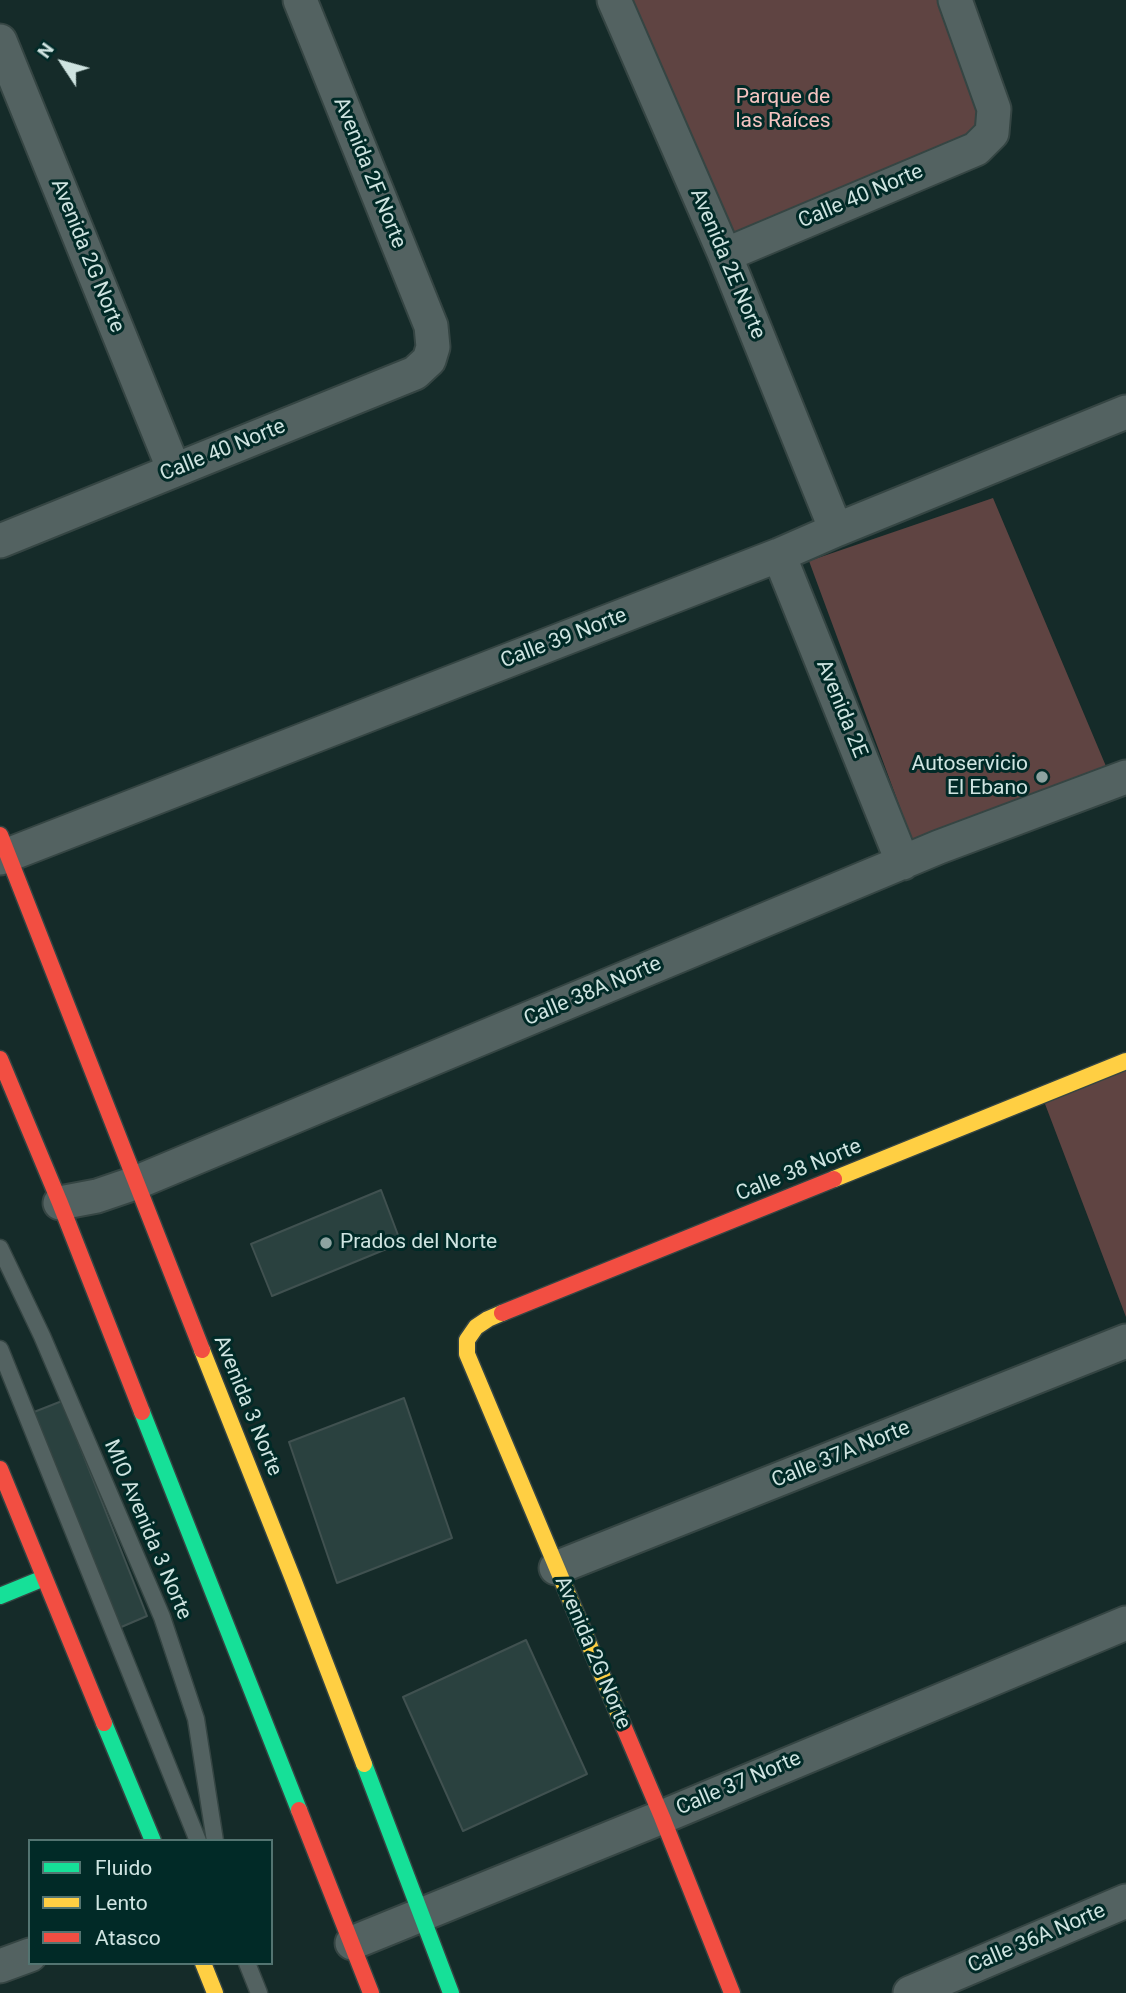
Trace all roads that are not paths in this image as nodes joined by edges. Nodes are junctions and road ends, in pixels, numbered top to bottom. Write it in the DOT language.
graph roads {
  1 [pos="300,0"];
  2 [pos="614,0"];
  3 [pos="956,0"];
  4 [pos="0,41"];
  5 [pos="725,255"];
  6 [pos="433,346"];
  7 [pos="1126,412"];
  8 [pos="174,470"];
  9 [pos="836,530"];
  10 [pos="0,541"];
  11 [pos="779,555"];
  12 [pos="1126,777"];
  13 [pos="3,849"];
  14 [pos="903,863"];
  15 [pos="0,1059"];
  16 [pos="1126,1061"];
  17 [pos="135,1183"];
  18 [pos="60,1203"];
  19 [pos="0,1248"];
  20 [pos="488,1319"];
  21 [pos="1126,1341"];
  22 [pos="0,1349"];
  23 [pos="0,1469"];
  24 [pos="555,1569"];
  25 [pos="44,1578"];
  26 [pos="0,1596"];
  27 [pos="1126,1623"];
  28 [pos="662,1817"];
  29 [pos="152,1839"];
  30 [pos="197,1839"];
  31 [pos="215,1839"];
  32 [pos="1126,1901"];
  33 [pos="422,1915"];
  34 [pos="352,1943"];
  35 [pos="28,1956"];
  36 [pos="204,1965"];
  37 [pos="248,1965"];
  38 [pos="0,1966"];
  39 [pos="215,1993"];
  40 [pos="259,1993"];
  41 [pos="371,1993"];
  42 [pos="451,1993"];
  43 [pos="732,1993"];
  44 [pos="909,1993"];
  1 -- 6 [label="street, Avenida 2F Norte"];
  2 -- 5 [label="street, Avenida 2E Norte"];
  3 -- 5 [label="street, Calle 40 Norte"];
  4 -- 8 [label="street, Avenida 2G Norte"];
  5 -- 9 [label="street, Avenida 2E Norte"];
  6 -- 8 [label="street, Calle 40 Norte"];
  7 -- 9 [label="street, Calle 39 Norte"];
  8 -- 10 [label="street, Calle 40 Norte"];
  9 -- 11 [label="street, Calle 39 Norte"];
  11 -- 13 [label="street, Calle 39 Norte"];
  11 -- 14 [label="street, Avenida 2E"];
  12 -- 14 [label="street, Calle 38A Norte"];
  13 -- 17 [label="street, Avenida 3 Norte"];
  14 -- 17 [label="street, Calle 38A Norte"];
  15 -- 18 [label="street"];
  16 -- 20 [label="street, Calle 38 Norte"];
  17 -- 18 [label="street, Calle 38A Norte"];
  17 -- 33 [label="street, Avenida 3 Norte"];
  18 -- 34 [label="street"];
  19 -- 31 [label="lane, MIO Avenida 3 Norte"];
  20 -- 24 [label="street, Avenida 2G Norte"];
  21 -- 24 [label="street, Calle 37A Norte"];
  22 -- 30 [label="lane"];
  23 -- 25 [label="street"];
  24 -- 28 [label="street, Avenida 2G Norte"];
  25 -- 26 [label="street"];
  25 -- 29 [label="street"];
  27 -- 28 [label="street, Calle 37 Norte"];
  28 -- 33 [label="street, Calle 37 Norte"];
  28 -- 43 [label="street, Avenida 2G Norte"];
  32 -- 44 [label="street, Calle 36A Norte"];
  33 -- 34 [label="street, Calle 37 Norte"];
  33 -- 42 [label="street, Avenida 3 Norte"];
  34 -- 41 [label="street"];
  35 -- 38 [label="street"];
  36 -- 39 [label="street"];
  37 -- 40 [label="lane"];
}
